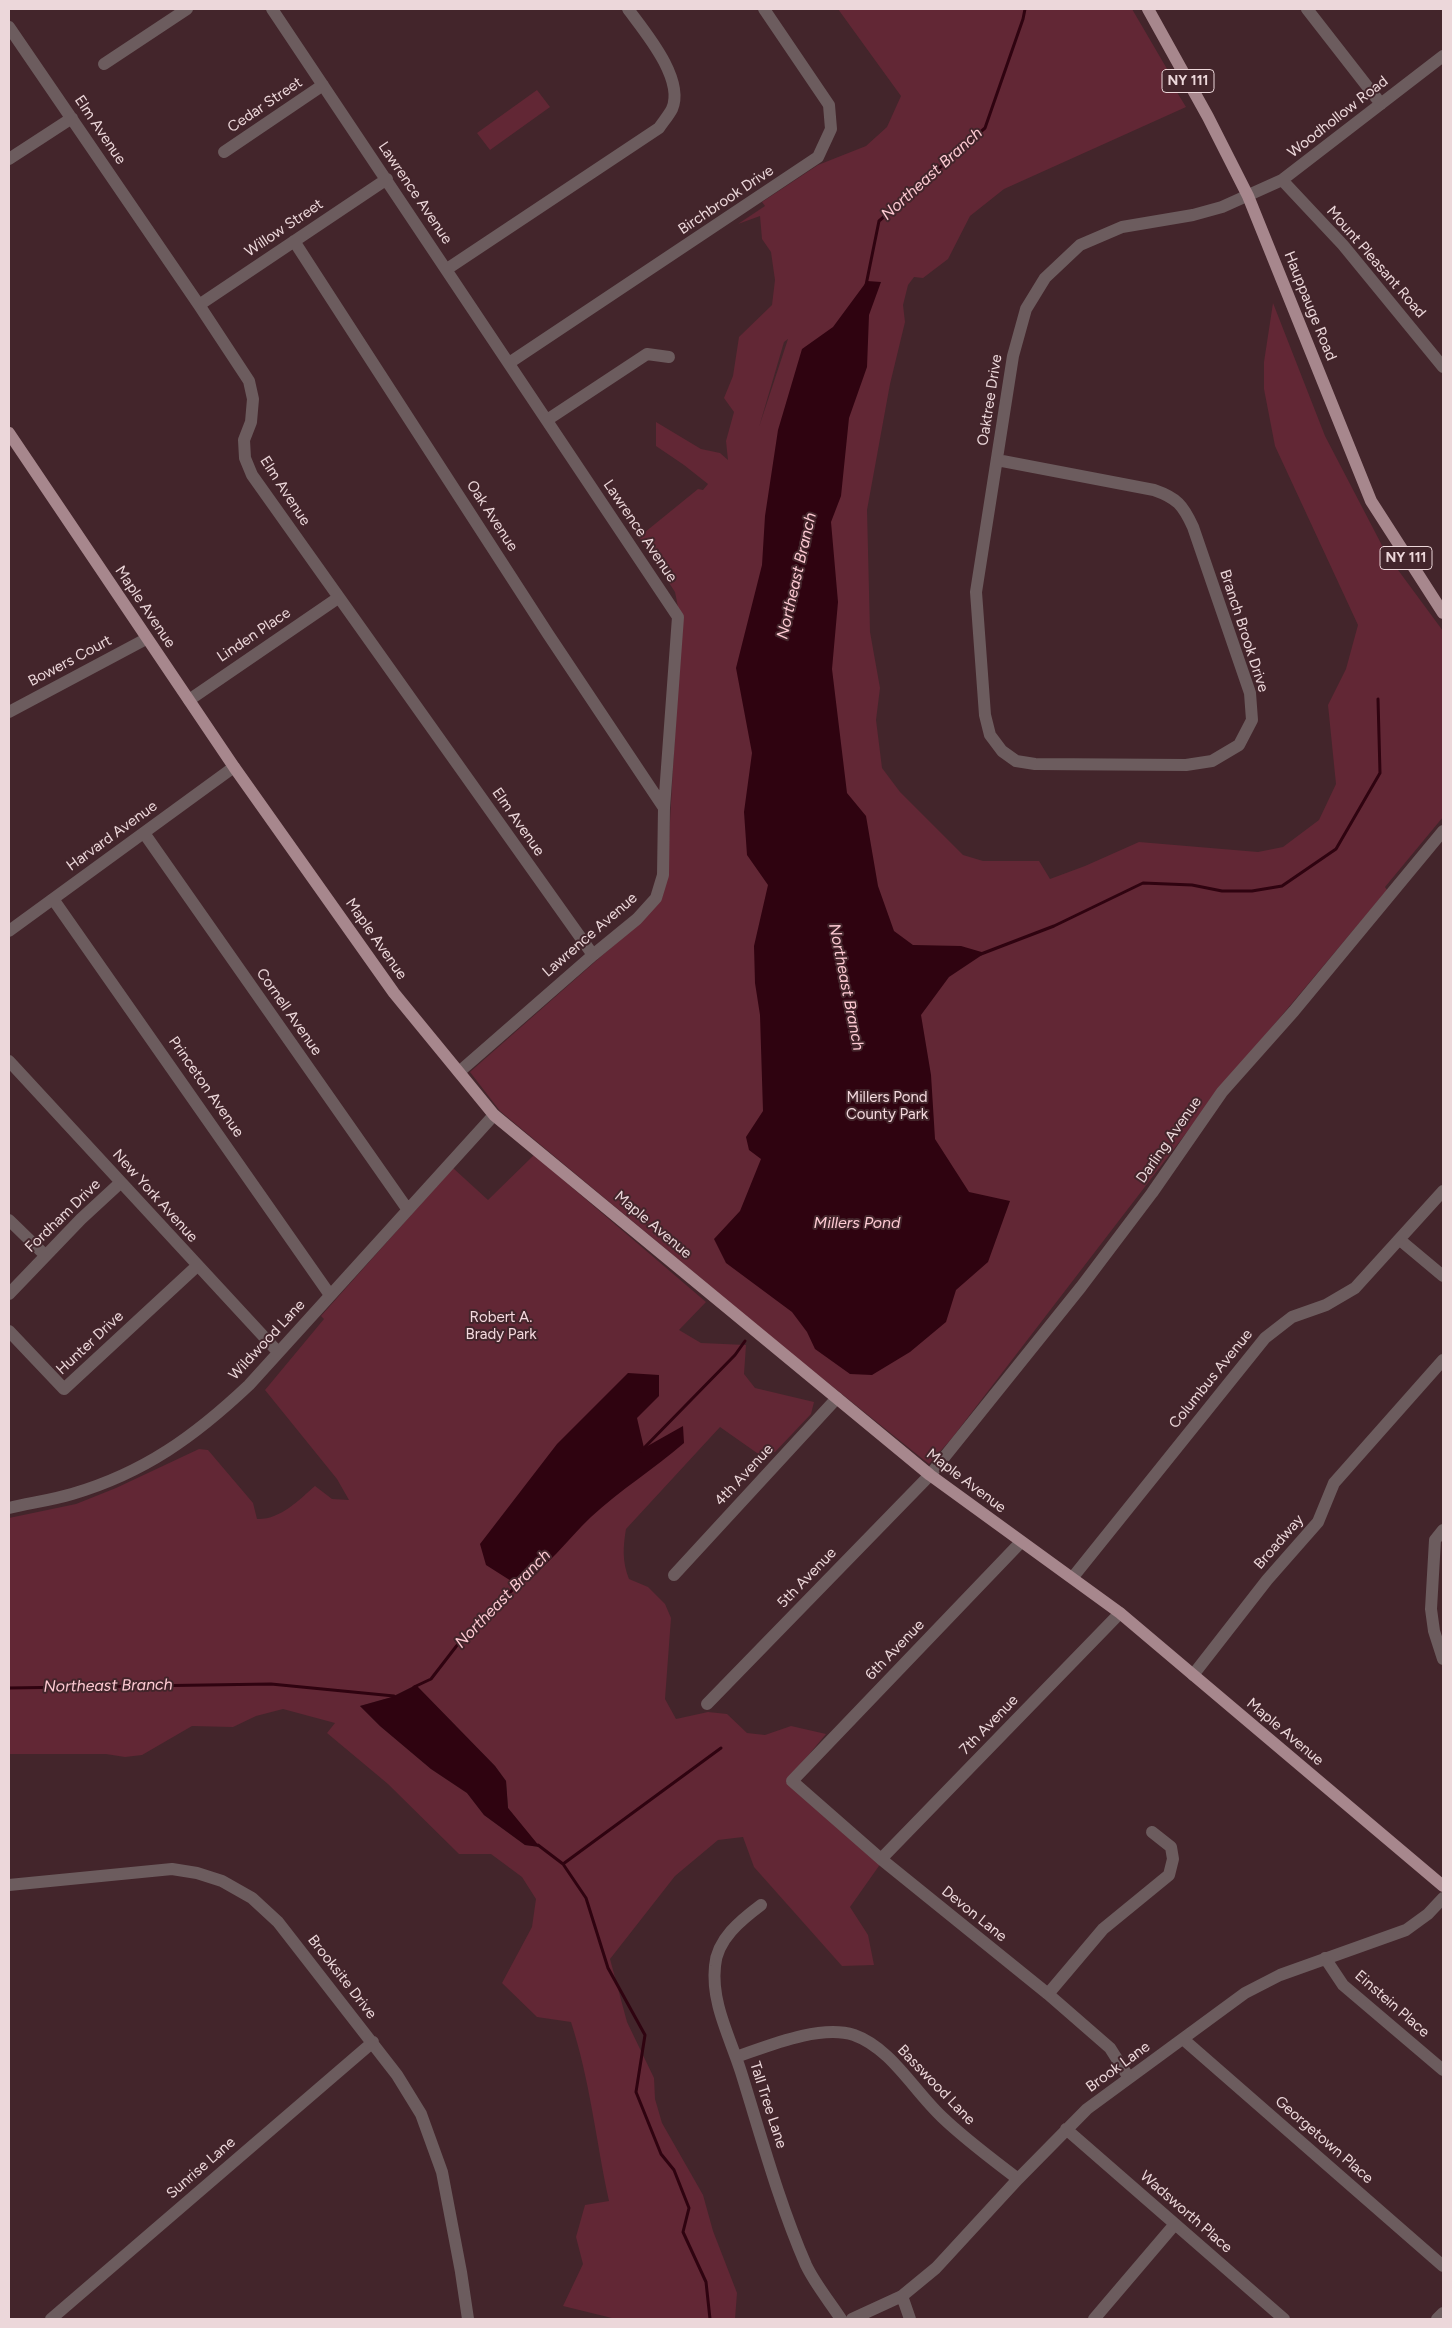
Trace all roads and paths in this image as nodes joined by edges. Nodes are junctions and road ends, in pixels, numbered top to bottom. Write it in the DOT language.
graph roads {
  1 [pos="187,9"];
  2 [pos="272,9"];
  3 [pos="628,9"];
  4 [pos="764,9"];
  5 [pos="1148,9"];
  6 [pos="1307,9"];
  7 [pos="9,27"];
  8 [pos="1443,56"];
  9 [pos="104,64"];
  10 [pos="323,85"];
  11 [pos="1381,104"];
  12 [pos="72,118"];
  13 [pos="224,152"];
  14 [pos="9,159"];
  15 [pos="387,179"];
  16 [pos="1282,180"];
  17 [pos="1248,196"];
  18 [pos="294,241"];
  19 [pos="447,270"];
  20 [pos="199,305"];
  21 [pos="669,357"];
  22 [pos="510,363"];
  23 [pos="1443,367"];
  24 [pos="547,420"];
  25 [pos="9,433"];
  26 [pos="997,460"];
  27 [pos="338,598"];
  28 [pos="1443,613"];
  29 [pos="146,639"];
  30 [pos="189,700"];
  31 [pos="9,712"];
  32 [pos="1002,751"];
  33 [pos="234,768"];
  34 [pos="664,808"];
  35 [pos="1443,831"];
  36 [pos="144,833"];
  37 [pos="53,899"];
  38 [pos="9,931"];
  39 [pos="593,955"];
  40 [pos="11,1066"];
  41 [pos="459,1072"];
  42 [pos="494,1115"];
  43 [pos="120,1183"];
  44 [pos="1443,1191"];
  45 [pos="408,1210"];
  46 [pos="9,1220"];
  47 [pos="1400,1240"];
  48 [pos="45,1255"];
  49 [pos="197,1266"];
  50 [pos="1443,1276"];
  51 [pos="9,1294"];
  52 [pos="330,1295"];
  53 [pos="9,1330"];
  54 [pos="278,1352"];
  55 [pos="1443,1360"];
  56 [pos="837,1398"];
  57 [pos="930,1475"];
  58 [pos="9,1508"];
  59 [pos="1443,1530"];
  60 [pos="1021,1542"];
  61 [pos="674,1575"];
  62 [pos="1073,1577"];
  63 [pos="1120,1613"];
  64 [pos="1442,1654"];
  65 [pos="1193,1675"];
  66 [pos="707,1704"];
  67 [pos="792,1781"];
  68 [pos="1152,1832"];
  69 [pos="881,1859"];
  70 [pos="9,1885"];
  71 [pos="1443,1886"];
  72 [pos="1443,1898"];
  73 [pos="761,1905"];
  74 [pos="1325,1958"];
  75 [pos="1048,1994"];
  76 [pos="1183,2039"];
  77 [pos="373,2042"];
  78 [pos="736,2057"];
  79 [pos="1443,2070"];
  80 [pos="1129,2078"];
  81 [pos="1066,2129"];
  82 [pos="1018,2179"];
  83 [pos="1176,2224"];
  84 [pos="1443,2266"];
  85 [pos="902,2296"];
  86 [pos="1443,2313"];
  87 [pos="51,2319"];
  88 [pos="468,2319"];
  89 [pos="841,2319"];
  90 [pos="852,2319"];
  91 [pos="910,2319"];
  92 [pos="1094,2319"];
  93 [pos="1284,2319"];
  94 [pos="1437,2319"];
  1 -- 9 [label="street"];
  2 -- 10 [label="street, Lawrence Avenue"];
  3 -- 19 [label="street"];
  4 -- 22 [label="street, Birchbrook Drive"];
  5 -- 17 [label="main road, Hauppauge Road / NY 111"];
  6 -- 11 [label="street"];
  7 -- 12 [label="street, Elm Avenue"];
  8 -- 11 [label="street, Woodhollow Road"];
  10 -- 13 [label="street, Cedar Street"];
  10 -- 15 [label="street, Lawrence Avenue"];
  11 -- 16 [label="street, Woodhollow Road"];
  12 -- 14 [label="street"];
  12 -- 20 [label="street, Elm Avenue"];
  15 -- 18 [label="street, Willow Street"];
  15 -- 19 [label="street, Lawrence Avenue"];
  16 -- 17 [label="street, Woodhollow Road"];
  16 -- 23 [label="street, Mount Pleasant Road"];
  17 -- 26 [label="street, Oaktree Drive"];
  17 -- 28 [label="main road, Hauppauge Road / NY 111"];
  18 -- 20 [label="street, Willow Street"];
  18 -- 34 [label="street, Oak Avenue"];
  19 -- 22 [label="street, Lawrence Avenue"];
  20 -- 27 [label="street, Elm Avenue"];
  21 -- 24 [label="street"];
  22 -- 24 [label="street, Lawrence Avenue"];
  24 -- 34 [label="street, Lawrence Avenue"];
  25 -- 29 [label="main road, Maple Avenue"];
  26 -- 32 [label="street, Oaktree Drive"];
  26 -- 32 [label="street, Branch Brook Drive"];
  27 -- 30 [label="street, Linden Place"];
  27 -- 39 [label="street, Elm Avenue"];
  29 -- 30 [label="main road, Maple Avenue"];
  29 -- 31 [label="street, Bowers Court"];
  30 -- 33 [label="main road, Maple Avenue"];
  33 -- 36 [label="street, Harvard Avenue"];
  33 -- 41 [label="main road, Maple Avenue"];
  34 -- 39 [label="street, Lawrence Avenue"];
  35 -- 57 [label="street, Darling Avenue"];
  36 -- 37 [label="street, Harvard Avenue"];
  36 -- 45 [label="street, Cornell Avenue"];
  37 -- 38 [label="street, Harvard Avenue"];
  37 -- 52 [label="street, Princeton Avenue"];
  39 -- 41 [label="street, Lawrence Avenue"];
  40 -- 43 [label="street, New York Avenue"];
  41 -- 42 [label="main road, Maple Avenue"];
  42 -- 45 [label="street, Wildwood Lane"];
  42 -- 56 [label="main road, Maple Avenue"];
  43 -- 48 [label="street, Fordham Drive"];
  43 -- 49 [label="street, New York Avenue"];
  44 -- 47 [label="street, Columbus Avenue"];
  45 -- 52 [label="street, Wildwood Lane"];
  46 -- 48 [label="street"];
  47 -- 50 [label="street"];
  47 -- 62 [label="street, Columbus Avenue"];
  48 -- 51 [label="street, Fordham Drive"];
  49 -- 53 [label="street, Hunter Drive"];
  49 -- 54 [label="street, New York Avenue"];
  52 -- 54 [label="street, Wildwood Lane"];
  54 -- 58 [label="street, Wildwood Lane"];
  55 -- 65 [label="street, Broadway"];
  56 -- 57 [label="main road, Maple Avenue"];
  56 -- 61 [label="street, 4th Avenue"];
  57 -- 60 [label="main road, Maple Avenue"];
  57 -- 66 [label="street, 5th Avenue"];
  59 -- 64 [label="street"];
  60 -- 62 [label="main road, Maple Avenue"];
  60 -- 67 [label="street, 6th Avenue"];
  62 -- 63 [label="main road, Maple Avenue"];
  63 -- 65 [label="main road, Maple Avenue"];
  63 -- 69 [label="street, 7th Avenue"];
  65 -- 71 [label="main road, Maple Avenue"];
  67 -- 69 [label="street, Devon Lane"];
  68 -- 75 [label="street"];
  69 -- 75 [label="street, Devon Lane"];
  70 -- 77 [label="street, Brooksite Drive"];
  72 -- 74 [label="street, Brook Lane"];
  73 -- 78 [label="street, Tall Tree Lane"];
  74 -- 76 [label="street, Brook Lane"];
  74 -- 79 [label="street, Einstein Place"];
  75 -- 80 [label="street, Devon Lane"];
  76 -- 80 [label="street, Brook Lane"];
  76 -- 84 [label="street, Georgetown Place"];
  77 -- 87 [label="street, Sunrise Lane"];
  77 -- 88 [label="street, Brooksite Drive"];
  78 -- 82 [label="street, Basswood Lane"];
  78 -- 89 [label="street, Tall Tree Lane"];
  80 -- 81 [label="street, Brook Lane"];
  81 -- 82 [label="street, Brook Lane"];
  81 -- 83 [label="street, Wadsworth Place"];
  82 -- 85 [label="street, Brook Lane"];
  83 -- 92 [label="street"];
  83 -- 93 [label="street, Wadsworth Place"];
  85 -- 90 [label="street, Brook Lane"];
  85 -- 91 [label="street"];
  86 -- 94 [label="street"];
}
